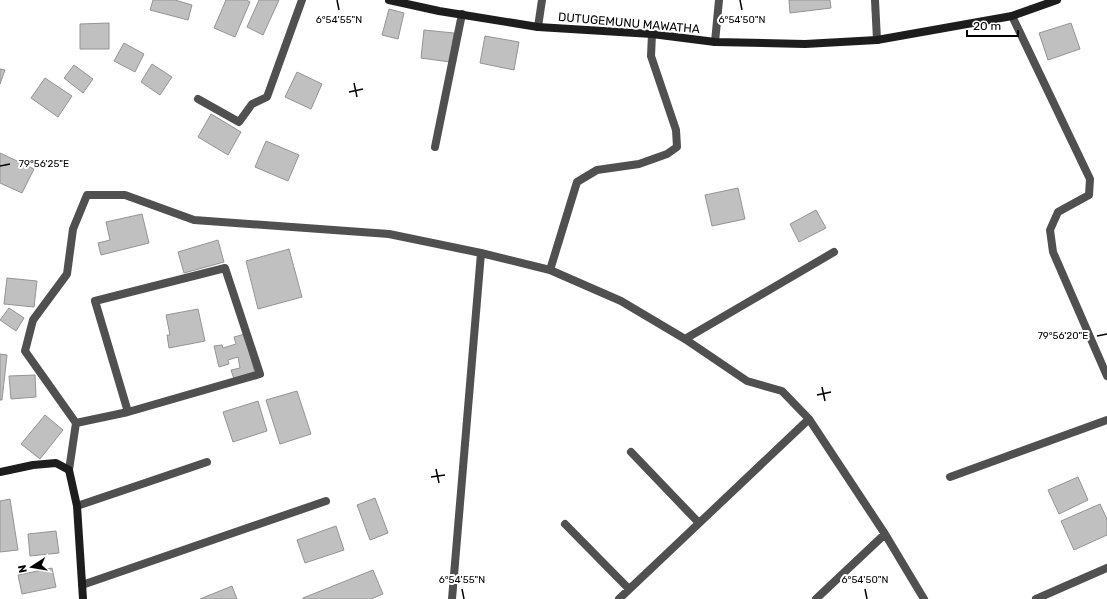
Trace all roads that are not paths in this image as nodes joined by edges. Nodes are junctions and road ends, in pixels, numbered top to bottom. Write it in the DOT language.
graph roads {
  1 [pos="302,0"];
  2 [pos="389,0"];
  3 [pos="542,0"];
  4 [pos="719,0"];
  5 [pos="875,0"];
  6 [pos="1057,0"];
  7 [pos="462,14"];
  8 [pos="1012,16"];
  9 [pos="538,27"];
  10 [pos="652,34"];
  11 [pos="877,40"];
  12 [pos="715,42"];
  13 [pos="198,99"];
  14 [pos="435,148"];
  15 [pos="834,252"];
  16 [pos="482,253"];
  17 [pos="550,270"];
  18 [pos="685,339"];
  19 [pos="1107,376"];
  20 [pos="128,412"];
  21 [pos="809,419"];
  22 [pos="1107,420"];
  23 [pos="76,423"];
  24 [pos="631,452"];
  25 [pos="207,462"];
  26 [pos="69,470"];
  27 [pos="0,472"];
  28 [pos="950,477"];
  29 [pos="326,501"];
  30 [pos="77,506"];
  31 [pos="699,523"];
  32 [pos="565,524"];
  33 [pos="885,534"];
  34 [pos="1107,568"];
  35 [pos="82,586"];
  36 [pos="629,589"];
  37 [pos="83,599"];
  38 [pos="452,599"];
  39 [pos="618,599"];
  40 [pos="816,599"];
  41 [pos="924,599"];
  42 [pos="1036,599"];
  1 -- 13 [label="street"];
  2 -- 7 [label="street, DUTUGEMUNU MAWATHA"];
  3 -- 9 [label="street"];
  4 -- 12 [label="street"];
  5 -- 11 [label="street"];
  6 -- 8 [label="street, DUTUGEMUNU MAWATHA"];
  7 -- 9 [label="street, DUTUGEMUNU MAWATHA"];
  7 -- 14 [label="street"];
  8 -- 11 [label="street, DUTUGEMUNU MAWATHA"];
  8 -- 19 [label="street"];
  9 -- 10 [label="street, DUTUGEMUNU MAWATHA"];
  10 -- 12 [label="street, DUTUGEMUNU MAWATHA"];
  10 -- 17 [label="street"];
  11 -- 12 [label="street, DUTUGEMUNU MAWATHA"];
  15 -- 18 [label="street"];
  16 -- 17 [label="street"];
  16 -- 23 [label="street"];
  16 -- 38 [label="street"];
  17 -- 18 [label="street"];
  18 -- 21 [label="street"];
  20 -- 20 [label="street"];
  20 -- 23 [label="street"];
  21 -- 31 [label="street"];
  21 -- 33 [label="street"];
  22 -- 28 [label="street"];
  23 -- 26 [label="street"];
  24 -- 31 [label="street"];
  25 -- 30 [label="street"];
  26 -- 27 [label="street"];
  26 -- 30 [label="street"];
  29 -- 35 [label="street"];
  30 -- 35 [label="street"];
  31 -- 36 [label="street"];
  32 -- 36 [label="street"];
  33 -- 40 [label="street"];
  33 -- 41 [label="street"];
  34 -- 42 [label="street"];
  35 -- 37 [label="street"];
  36 -- 39 [label="street"];
}
